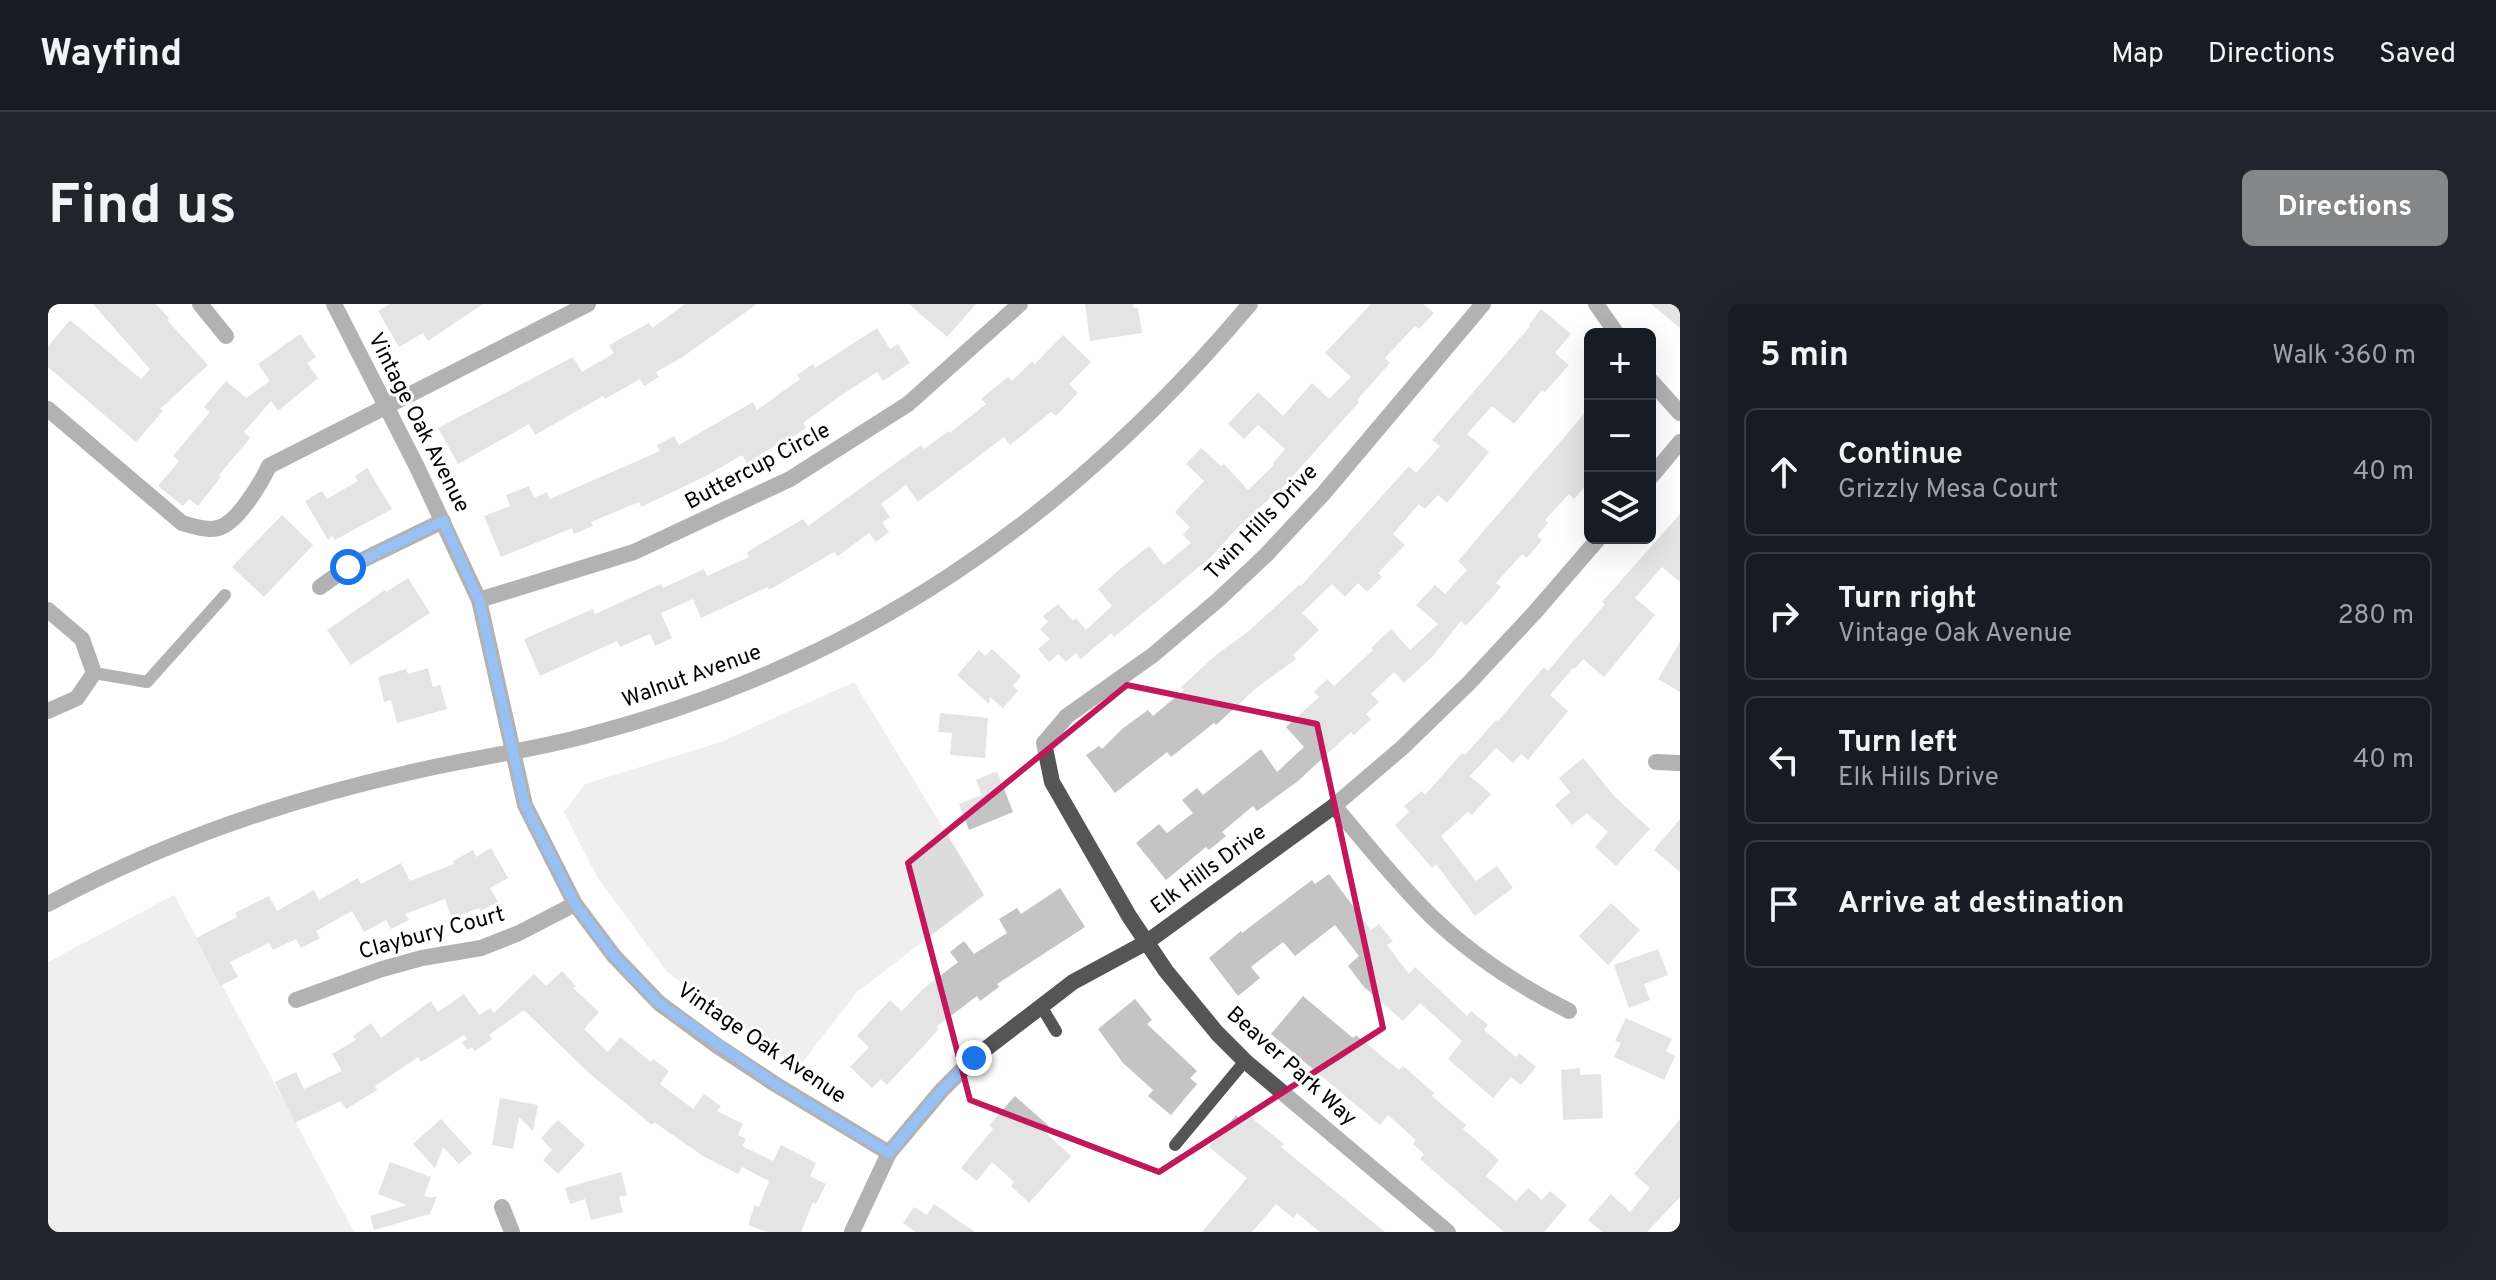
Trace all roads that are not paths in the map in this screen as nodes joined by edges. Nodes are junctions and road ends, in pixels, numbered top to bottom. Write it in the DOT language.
graph roads {
  1 [pos="200,304"];
  2 [pos="334,304"];
  3 [pos="588,304"];
  4 [pos="1020,304"];
  5 [pos="1250,304"];
  6 [pos="1483,304"];
  7 [pos="1596,304"];
  8 [pos="1613,328"];
  9 [pos="226,336"];
  10 [pos="1656,387"];
  11 [pos="386,407"];
  12 [pos="48,409"];
  13 [pos="1680,413"];
  14 [pos="1680,442"];
  15 [pos="1655,472"];
  16 [pos="443,521"];
  17 [pos="1594,544"];
  18 [pos="320,587"];
  19 [pos="225,595"];
  20 [pos="479,600"];
  21 [pos="48,610"];
  22 [pos="94,673"];
  23 [pos="48,711"];
  24 [pos="1044,743"];
  25 [pos="513,753"];
  26 [pos="1656,762"];
  27 [pos="1680,763"];
  28 [pos="1334,806"];
  29 [pos="48,904"];
  30 [pos="575,904"];
  31 [pos="1147,942"];
  32 [pos="296,1000"];
  33 [pos="1041,1006"];
  34 [pos="1569,1011"];
  35 [pos="1056,1031"];
  36 [pos="1245,1061"];
  37 [pos="1175,1145"];
  38 [pos="889,1153"];
  39 [pos="502,1207"];
  40 [pos="512,1232"];
  41 [pos="852,1232"];
  42 [pos="1448,1232"];
  1 -- 9 [label="street"];
  2 -- 11 [label="street, Vintage Oak Avenue"];
  3 -- 11 [label="street"];
  4 -- 20 [label="street, Buttercup Circle"];
  5 -- 25 [label="street, Walnut Avenue"];
  6 -- 24 [label="street, Twin Hills Drive"];
  7 -- 8 [label="street"];
  10 -- 13 [label="street"];
  11 -- 12 [label="street"];
  11 -- 16 [label="street, Vintage Oak Avenue"];
  14 -- 15 [label="street"];
  16 -- 18 [label="street"];
  16 -- 20 [label="street, Vintage Oak Avenue"];
  17 -- 28 [label="street, Elk Hills Drive"];
  19 -- 22 [label="lane"];
  20 -- 25 [label="street, Vintage Oak Avenue"];
  21 -- 22 [label="street"];
  22 -- 23 [label="street"];
  24 -- 31 [label="street, Beaver Park Way"];
  25 -- 29 [label="street, Walnut Avenue"];
  25 -- 30 [label="street, Vintage Oak Avenue"];
  26 -- 27 [label="street"];
  28 -- 31 [label="street, Elk Hills Drive"];
  28 -- 34 [label="street"];
  30 -- 32 [label="street, Claybury Court"];
  30 -- 38 [label="street, Vintage Oak Avenue"];
  31 -- 33 [label="street, Elk Hills Drive"];
  31 -- 36 [label="street, Beaver Park Way"];
  33 -- 35 [label="lane"];
  33 -- 38 [label="street, Elk Hills Drive"];
  36 -- 37 [label="lane"];
  36 -- 42 [label="street, Beaver Park Way"];
  38 -- 41 [label="street, Elk Hills Drive"];
  39 -- 40 [label="street"];
}
